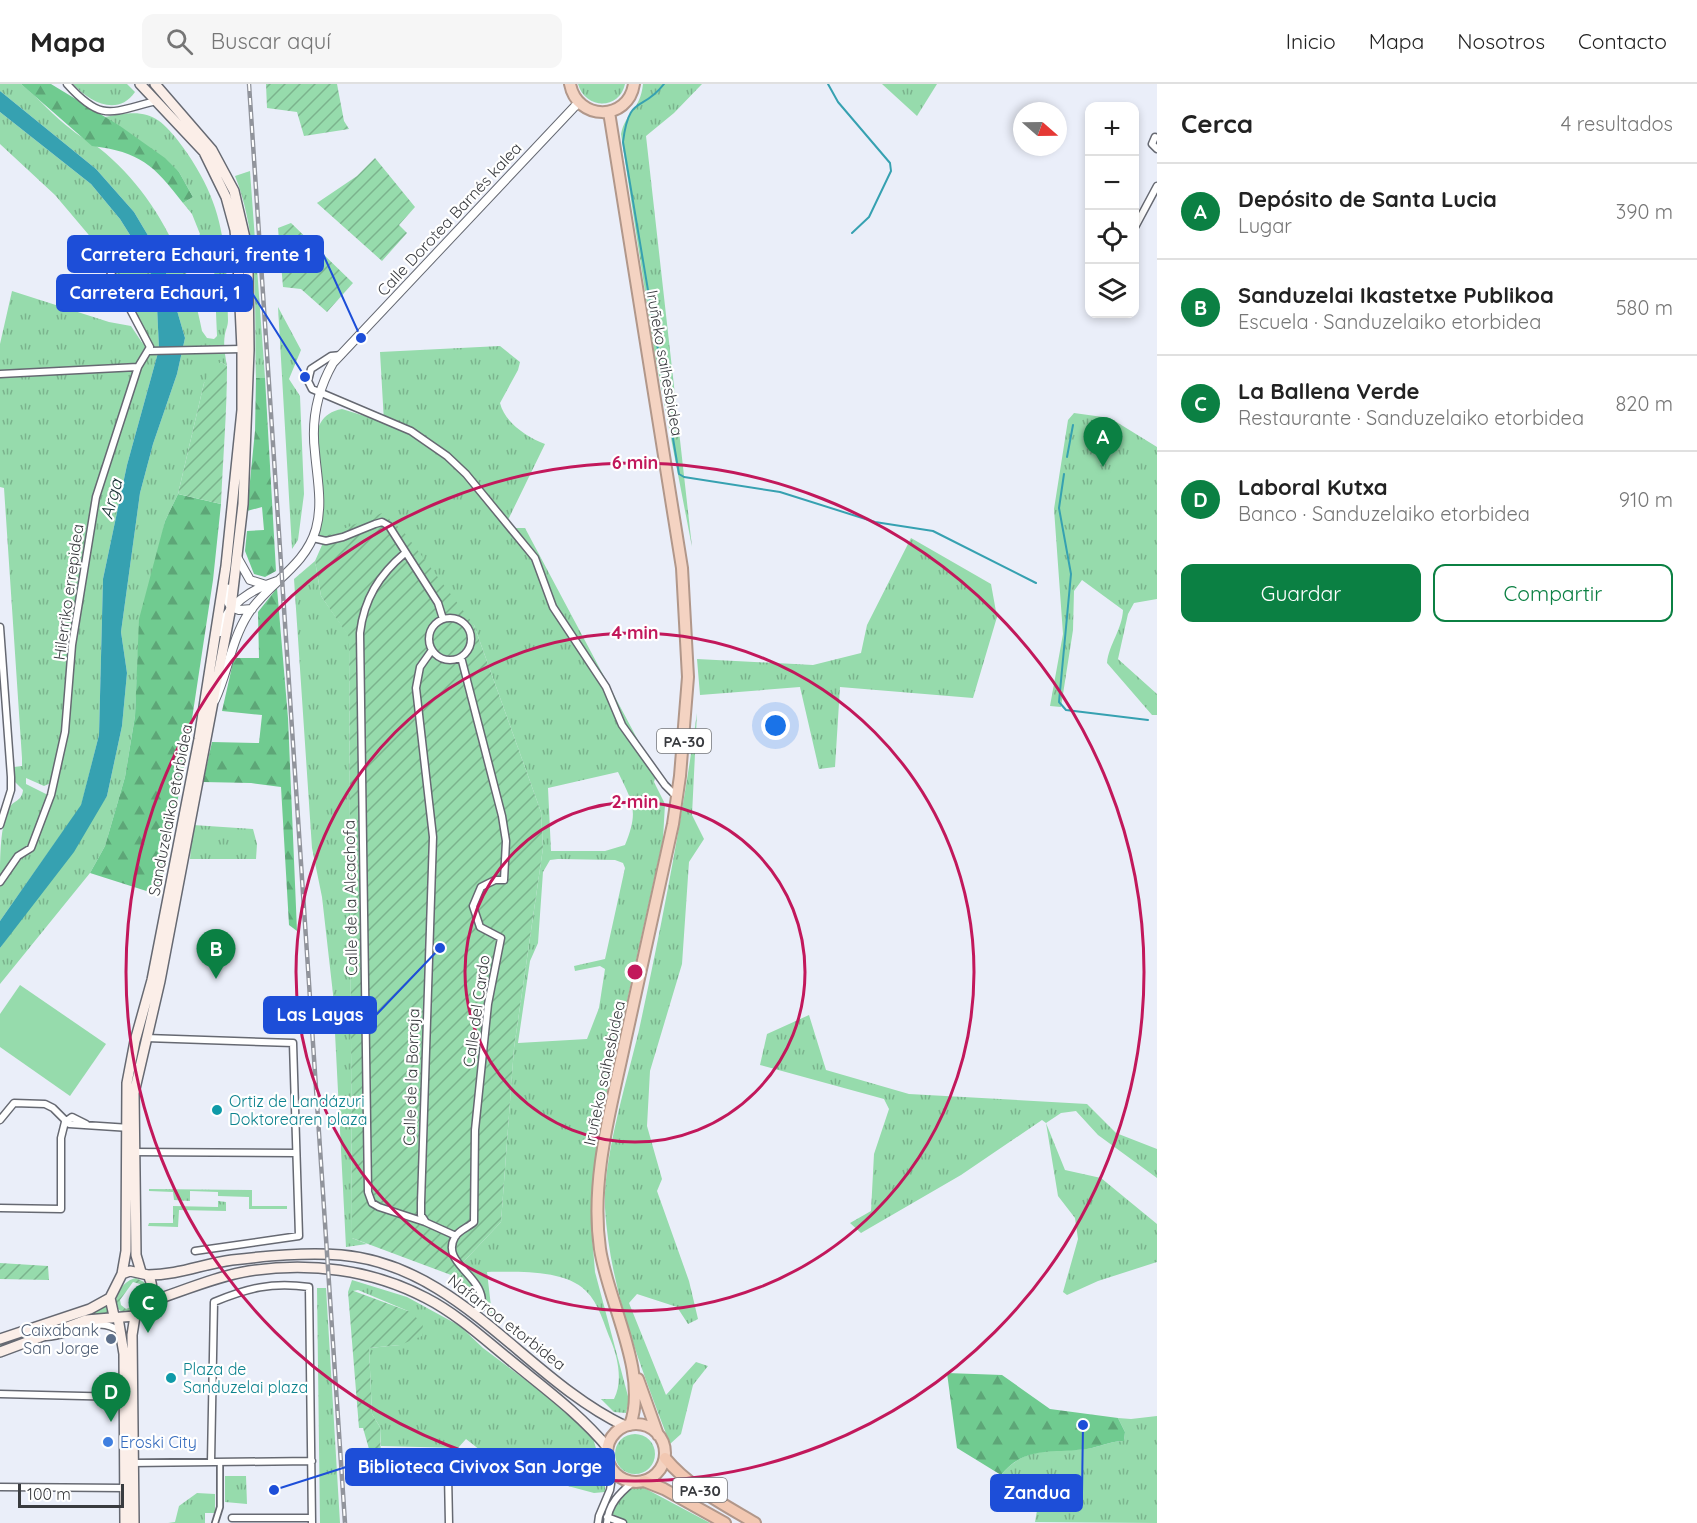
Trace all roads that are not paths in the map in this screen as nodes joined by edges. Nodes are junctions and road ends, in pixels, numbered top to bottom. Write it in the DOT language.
graph roads {
  1 [pos="67,84"];
  2 [pos="140,84"];
  3 [pos="155,84"];
  4 [pos="570,84"];
  5 [pos="634,84"];
  6 [pos="156,101"];
  7 [pos="578,103"];
  8 [pos="609,112"];
  9 [pos="1155,136"];
  10 [pos="1157,149"];
  11 [pos="1157,186"];
  12 [pos="1139,220"];
  13 [pos="102,256"];
  14 [pos="246,350"];
  15 [pos="153,351"];
  16 [pos="340,355"];
  17 [pos="138,367"];
  18 [pos="0,374"];
  19 [pos="319,393"];
  20 [pos="232,518"];
  21 [pos="313,538"];
  22 [pos="405,553"];
  23 [pos="237,556"];
  24 [pos="250,580"];
  25 [pos="279,581"];
  26 [pos="266,585"];
  27 [pos="255,592"];
  28 [pos="254,606"];
  29 [pos="231,607"];
  30 [pos="443,619"];
  31 [pos="0,627"];
  32 [pos="432,650"];
  33 [pos="461,657"];
  34 [pos="209,704"];
  35 [pos="677,798"];
  36 [pos="0,825"];
  37 [pos="0,882"];
  38 [pos="146,1038"];
  39 [pos="0,1120"];
  40 [pos="64,1122"];
  41 [pos="129,1128"];
  42 [pos="130,1152"];
  43 [pos="296,1153"];
  44 [pos="0,1208"];
  45 [pos="425,1222"];
  46 [pos="456,1236"];
  47 [pos="195,1251"];
  48 [pos="122,1274"];
  49 [pos="144,1274"];
  50 [pos="110,1298"];
  51 [pos="149,1302"];
  52 [pos="472,1312"];
  53 [pos="135,1316"];
  54 [pos="116,1317"];
  55 [pos="121,1333"];
  56 [pos="42,1337"];
  57 [pos="0,1340"];
  58 [pos="0,1352"];
  59 [pos="631,1362"];
  60 [pos="0,1394"];
  61 [pos="124,1397"];
  62 [pos="627,1426"];
  63 [pos="658,1435"];
  64 [pos="608,1448"];
  65 [pos="664,1458"];
  66 [pos="381,1460"];
  67 [pos="312,1461"];
  68 [pos="211,1462"];
  69 [pos="220,1462"];
  70 [pos="129,1463"];
  71 [pos="613,1471"];
  72 [pos="639,1482"];
  73 [pos="0,1487"];
  74 [pos="125,1488"];
  75 [pos="740,1514"];
  76 [pos="232,1518"];
  77 [pos="598,1519"];
  78 [pos="312,1520"];
  79 [pos="607,1520"];
  80 [pos="125,1523"];
  81 [pos="134,1523"];
  82 [pos="215,1523"];
  83 [pos="449,1523"];
  84 [pos="592,1523"];
  85 [pos="623,1523"];
  86 [pos="725,1523"];
  87 [pos="755,1523"];
  88 [pos="760,1523"];
  1 -- 6 [label="street"];
  2 -- 6 [label="main road"];
  3 -- 14 [label="main road"];
  4 -- 7 [label="highway"];
  5 -- 8 [label="highway"];
  6 -- 14 [label="main road"];
  7 -- 8 [label="highway"];
  7 -- 16 [label="street, Calle Dorotea Barnés kalea"];
  8 -- 35 [label="highway, Iruñeko saihesbidea / PA-30"];
  9 -- 10 [label="street"];
  11 -- 12 [label="street"];
  13 -- 15 [label="street"];
  14 -- 15 [label="street"];
  14 -- 20 [label="main road, Sanduzelaiko etorbidea"];
  14 -- 23 [label="main road, Sanduzelaiko etorbidea"];
  15 -- 17 [label="street, Hilerriko errepidea"];
  16 -- 19 [label="street, Calle Dorotea Barnés kalea"];
  16 -- 19 [label="street"];
  17 -- 18 [label="street"];
  17 -- 37 [label="street, Hilerriko errepidea"];
  19 -- 21 [label="street"];
  19 -- 35 [label="street"];
  20 -- 29 [label="street"];
  20 -- 34 [label="main road, Sanduzelaiko etorbidea"];
  21 -- 22 [label="street"];
  21 -- 25 [label="street"];
  22 -- 30 [label="street"];
  22 -- 45 [label="street, Calle de la Alcachofa"];
  23 -- 24 [label="street"];
  23 -- 29 [label="main road, Sanduzelaiko etorbidea"];
  24 -- 26 [label="street"];
  24 -- 27 [label="street"];
  25 -- 26 [label="street"];
  25 -- 28 [label="street"];
  26 -- 27 [label="street"];
  27 -- 28 [label="street"];
  27 -- 29 [label="street"];
  28 -- 29 [label="street"];
  28 -- 34 [label="street"];
  29 -- 34 [label="main road, Sanduzelaiko etorbidea"];
  30 -- 32 [label="street"];
  30 -- 33 [label="street"];
  31 -- 36 [label="street"];
  32 -- 33 [label="street"];
  32 -- 45 [label="street, Calle de la Borraja"];
  33 -- 46 [label="street, Calle del Cardo"];
  34 -- 38 [label="main road, Sanduzelaiko etorbidea"];
  34 -- 41 [label="main road, Sanduzelaiko etorbidea"];
  35 -- 59 [label="highway, Iruñeko saihesbidea / PA-30"];
  38 -- 41 [label="main road, Sanduzelaiko etorbidea"];
  38 -- 43 [label="street"];
  39 -- 40 [label="street"];
  40 -- 41 [label="street"];
  40 -- 44 [label="street"];
  41 -- 42 [label="main road, Sanduzelaiko etorbidea"];
  42 -- 43 [label="street"];
  42 -- 48 [label="main road, Sanduzelaiko etorbidea"];
  42 -- 49 [label="main road, Sanduzelaiko etorbidea"];
  43 -- 47 [label="street"];
  45 -- 46 [label="street, Calle de la Alcachofa"];
  46 -- 52 [label="street"];
  48 -- 49 [label="main road"];
  48 -- 50 [label="main road"];
  49 -- 51 [label="main road"];
  49 -- 52 [label="main road, Nafarroa etorbidea"];
  50 -- 54 [label="main road"];
  50 -- 57 [label="main road"];
  51 -- 53 [label="main road"];
  51 -- 64 [label="main road, Nafarroa etorbidea"];
  52 -- 62 [label="main road, Nafarroa etorbidea"];
  53 -- 54 [label="main road"];
  53 -- 70 [label="main road"];
  54 -- 55 [label="main road"];
  54 -- 56 [label="main road"];
  55 -- 56 [label="street"];
  55 -- 61 [label="main road"];
  56 -- 58 [label="main road"];
  59 -- 62 [label="highway, Iruñeko saihesbidea / PA-30"];
  59 -- 63 [label="highway, Iruñeko saihesbidea / PA-30"];
  60 -- 61 [label="street"];
  61 -- 70 [label="main road"];
  62 -- 63 [label="highway"];
  62 -- 64 [label="highway, PA-30"];
  63 -- 65 [label="highway, PA-30"];
  64 -- 71 [label="highway"];
  65 -- 72 [label="highway, PA-30"];
  65 -- 75 [label="highway, PA-30"];
  66 -- 83 [label="street"];
  67 -- 68 [label="street"];
  67 -- 69 [label="street"];
  67 -- 78 [label="street"];
  68 -- 69 [label="street"];
  68 -- 70 [label="street"];
  69 -- 82 [label="street"];
  70 -- 74 [label="main road"];
  70 -- 81 [label="main road"];
  71 -- 72 [label="highway, PA-30"];
  71 -- 77 [label="street"];
  72 -- 79 [label="street"];
  72 -- 86 [label="highway, PA-30"];
  73 -- 74 [label="street"];
  74 -- 80 [label="main road"];
  75 -- 87 [label="highway"];
  75 -- 88 [label="highway, PA-30"];
  76 -- 78 [label="street"];
  77 -- 84 [label="street"];
  79 -- 85 [label="street"];
}
